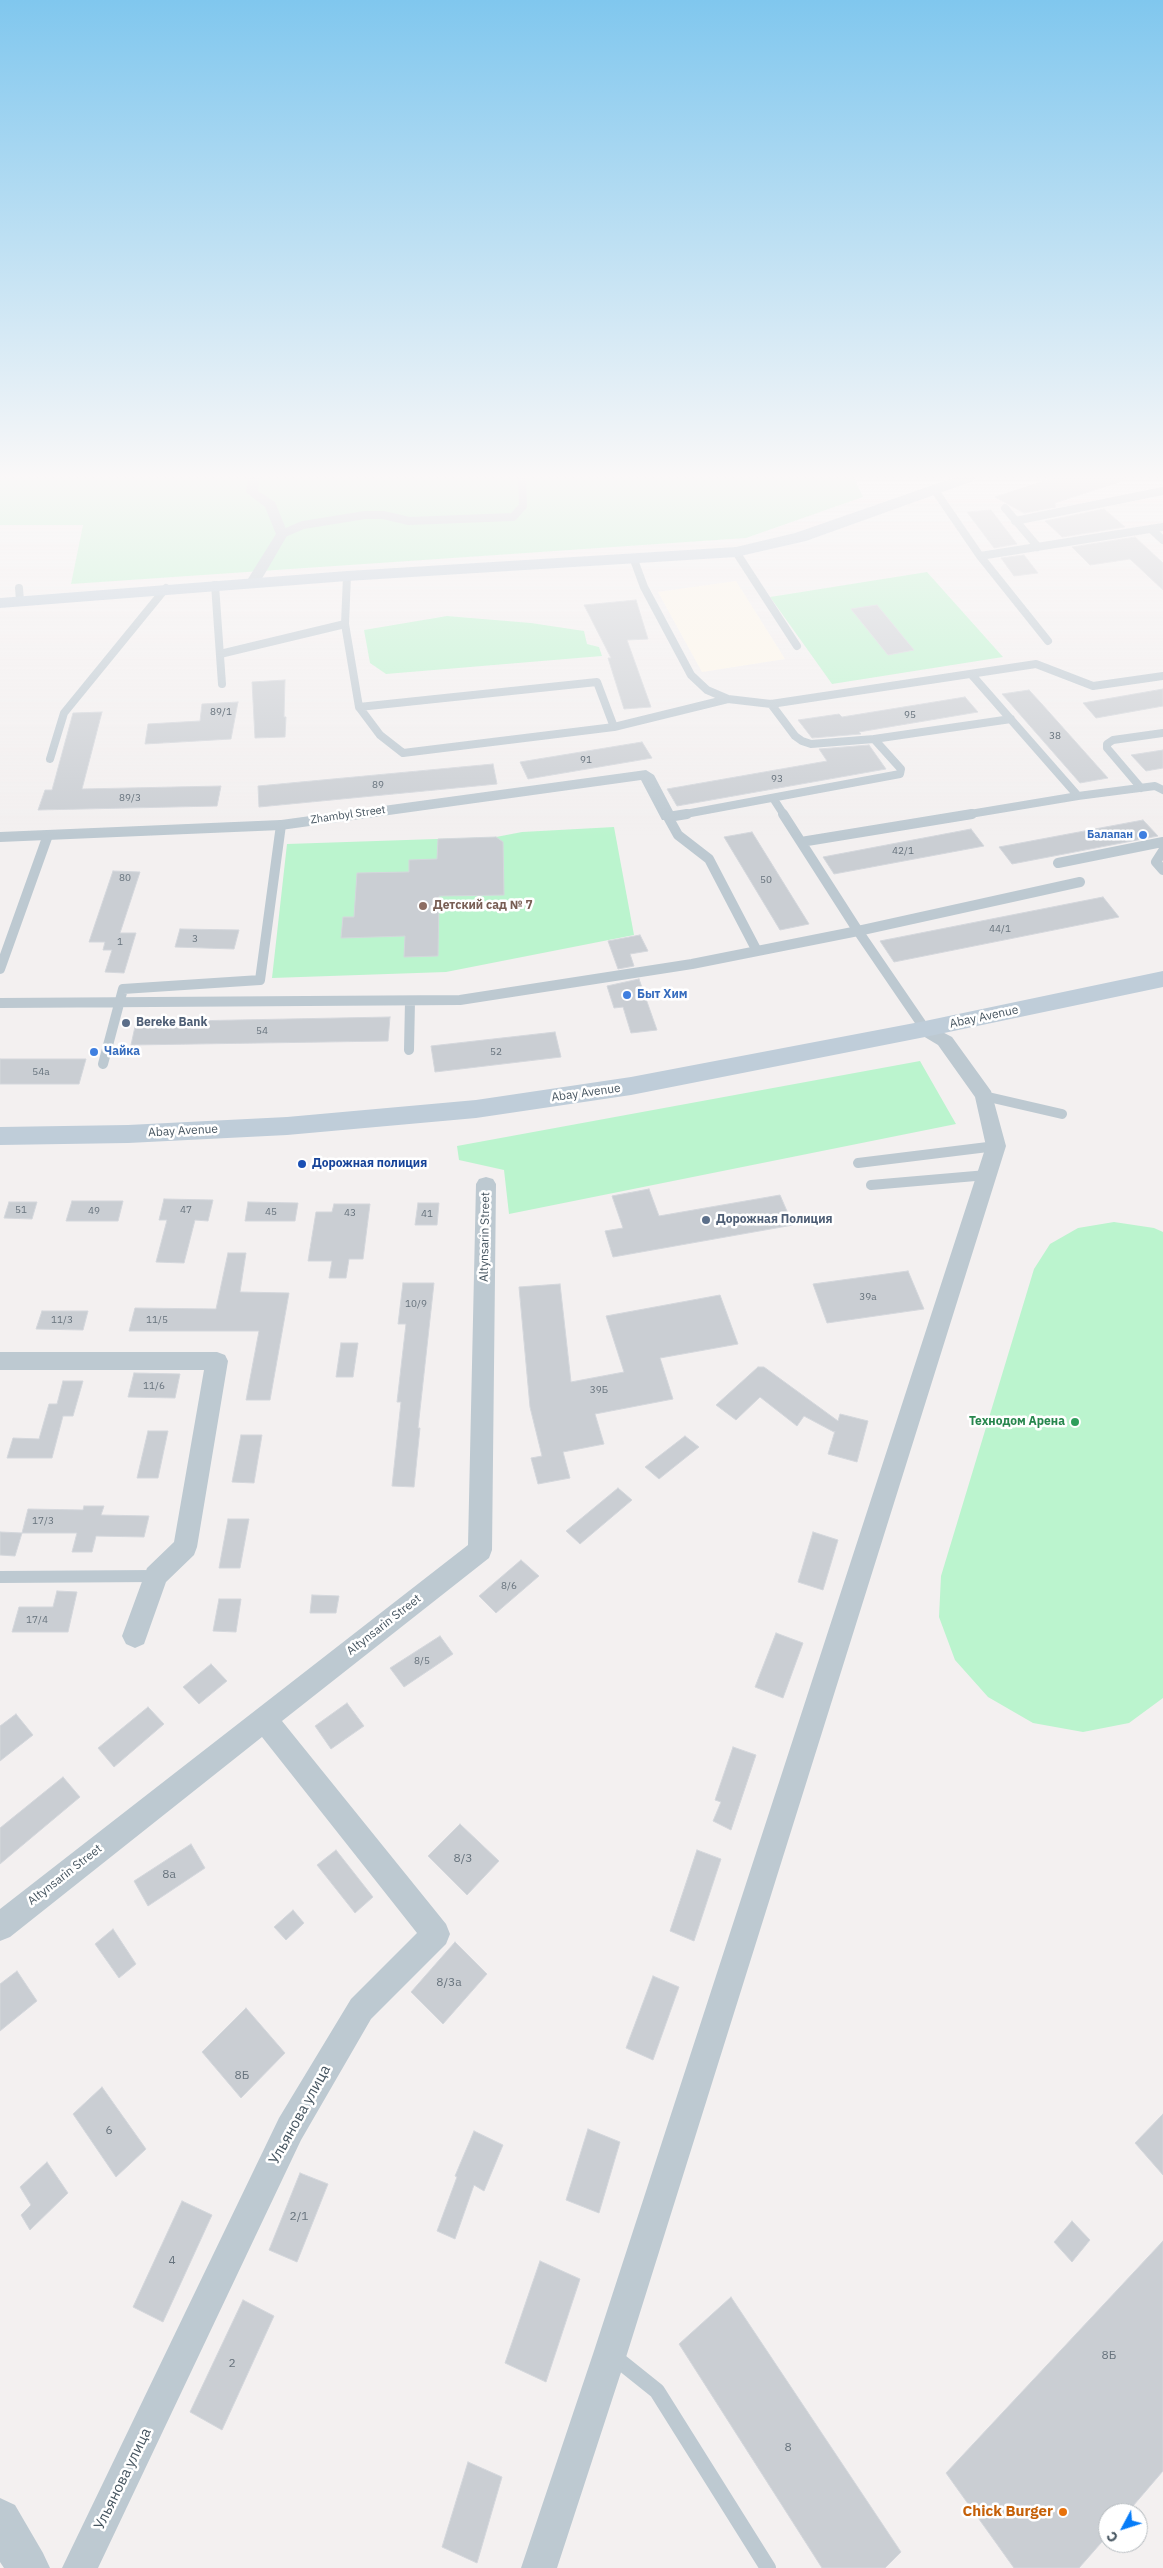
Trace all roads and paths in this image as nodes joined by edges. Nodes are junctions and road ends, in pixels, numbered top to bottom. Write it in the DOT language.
graph roads {
  1 [pos="13,598"];
  2 [pos="158,598"];
  3 [pos="216,598"];
  4 [pos="346,598"];
  5 [pos="650,598"];
  6 [pos="766,598"];
  7 [pos="1013,598"];
  8 [pos="0,603"];
  9 [pos="345,624"];
  10 [pos="1048,641"];
  11 [pos="797,646"];
  12 [pos="220,654"];
  13 [pos="971,674"];
  14 [pos="1163,676"];
  15 [pos="222,684"];
  16 [pos="728,699"];
  17 [pos="771,704"];
  18 [pos="359,707"];
  19 [pos="1010,719"];
  20 [pos="614,727"];
  21 [pos="1163,733"];
  22 [pos="874,739"];
  23 [pos="50,758"];
  24 [pos="1141,788"];
  25 [pos="1163,790"];
  26 [pos="1078,796"];
  27 [pos="773,798"];
  28 [pos="668,817"];
  29 [pos="280,825"];
  30 [pos="48,835"];
  31 [pos="0,838"];
  32 [pos="801,842"];
  33 [pos="1163,842"];
  34 [pos="1163,851"];
  35 [pos="1058,863"];
  36 [pos="1163,870"];
  37 [pos="1080,882"];
  38 [pos="858,931"];
  39 [pos="757,951"];
  40 [pos="0,969"];
  41 [pos="1163,978"];
  42 [pos="1163,995"];
  43 [pos="410,1001"];
  44 [pos="120,1002"];
  45 [pos="0,1003"];
  46 [pos="935,1035"];
  47 [pos="409,1050"];
  48 [pos="103,1064"];
  49 [pos="984,1096"];
  50 [pos="1062,1114"];
  51 [pos="0,1136"];
  52 [pos="996,1146"];
  53 [pos="0,1152"];
  54 [pos="858,1163"];
  55 [pos="987,1175"];
  56 [pos="486,1184"];
  57 [pos="871,1185"];
  58 [pos="0,1361"];
  59 [pos="156,1576"];
  60 [pos="0,1577"];
  61 [pos="135,1636"];
  62 [pos="264,1719"];
  63 [pos="0,1927"];
  64 [pos="610,2354"];
  65 [pos="0,2520"];
  66 [pos="28,2568"];
  67 [pos="80,2568"];
  68 [pos="540,2568"];
  69 [pos="768,2568"];
  1 -- 8 [label="main road"];
  2 -- 23 [label="lane"];
  3 -- 12 [label="lane"];
  4 -- 9 [label="lane"];
  5 -- 16 [label="lane"];
  6 -- 11 [label="lane"];
  7 -- 10 [label="lane"];
  9 -- 12 [label="lane"];
  9 -- 18 [label="lane"];
  12 -- 15 [label="lane"];
  13 -- 14 [label="lane"];
  13 -- 17 [label="lane"];
  13 -- 19 [label="lane"];
  16 -- 17 [label="lane"];
  16 -- 20 [label="lane"];
  17 -- 22 [label="lane"];
  18 -- 20 [label="lane"];
  18 -- 20 [label="lane"];
  19 -- 22 [label="lane"];
  19 -- 26 [label="lane"];
  21 -- 24 [label="lane"];
  22 -- 27 [label="lane"];
  24 -- 25 [label="lane"];
  24 -- 26 [label="lane"];
  26 -- 32 [label="lane"];
  27 -- 28 [label="lane"];
  27 -- 32 [label="lane"];
  28 -- 29 [label="street, Zhambyl Street"];
  28 -- 39 [label="lane"];
  29 -- 30 [label="street, Zhambyl Street"];
  29 -- 44 [label="lane"];
  30 -- 31 [label="street, Zhambyl Street"];
  30 -- 40 [label="lane"];
  32 -- 38 [label="lane"];
  33 -- 35 [label="lane"];
  34 -- 36 [label="lane"];
  37 -- 38 [label="lane"];
  38 -- 39 [label="lane"];
  38 -- 46 [label="lane"];
  39 -- 43 [label="lane"];
  41 -- 46 [label="main road, Abay Avenue"];
  42 -- 46 [label="main road, Abay Avenue"];
  43 -- 44 [label="lane"];
  43 -- 47 [label="lane"];
  44 -- 45 [label="lane"];
  44 -- 48 [label="lane"];
  46 -- 49 [label="street"];
  46 -- 51 [label="main road, Abay Avenue"];
  46 -- 53 [label="main road, Abay Avenue"];
  49 -- 50 [label="lane"];
  49 -- 52 [label="street"];
  52 -- 54 [label="lane"];
  52 -- 55 [label="street"];
  55 -- 57 [label="lane"];
  55 -- 64 [label="street"];
  56 -- 62 [label="street, Altynsarin Street"];
  58 -- 59 [label="street"];
  59 -- 60 [label="lane"];
  59 -- 61 [label="street"];
  62 -- 63 [label="street, Altynsarin Street"];
  62 -- 67 [label="street, Ульянова улица"];
  64 -- 68 [label="street"];
  64 -- 69 [label="lane"];
  65 -- 66 [label="street"];
}
